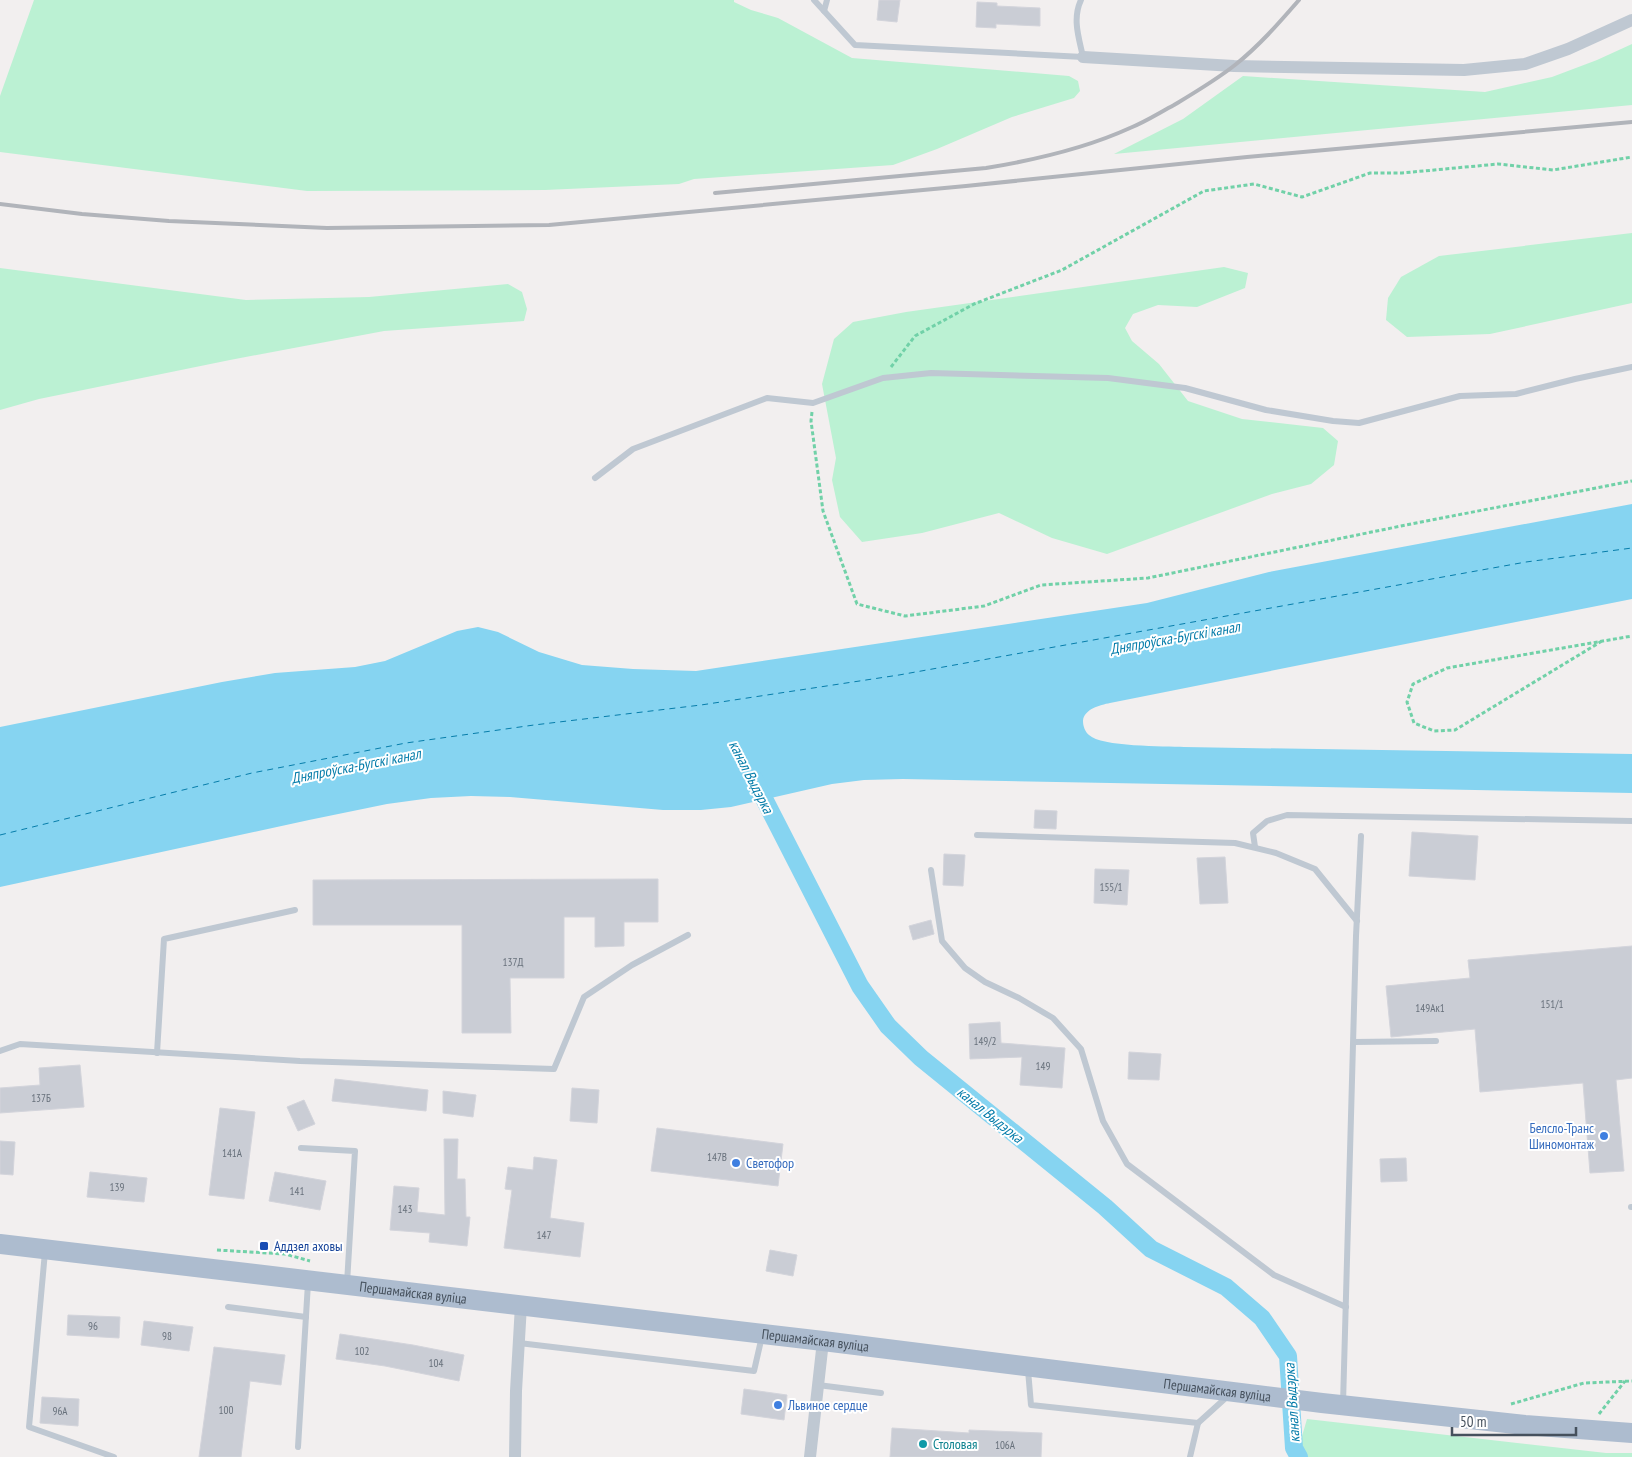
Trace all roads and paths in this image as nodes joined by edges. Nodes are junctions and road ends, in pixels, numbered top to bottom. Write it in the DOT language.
graph roads {
  1 [pos="814,0"];
  2 [pos="826,0"];
  3 [pos="1081,0"];
  4 [pos="824,11"];
  5 [pos="1632,20"];
  6 [pos="1082,57"];
  7 [pos="1632,157"];
  8 [pos="1632,367"];
  9 [pos="884,378"];
  10 [pos="813,402"];
  11 [pos="594,478"];
  12 [pos="1632,481"];
  13 [pos="1632,636"];
  14 [pos="1602,641"];
  15 [pos="1632,821"];
  16 [pos="977,835"];
  17 [pos="1361,836"];
  18 [pos="1255,847"];
  19 [pos="931,870"];
  20 [pos="295,910"];
  21 [pos="1357,921"];
  22 [pos="688,935"];
  23 [pos="1436,1041"];
  24 [pos="1354,1042"];
  25 [pos="0,1051"];
  26 [pos="157,1053"];
  27 [pos="301,1148"];
  28 [pos="0,1244"];
  29 [pos="46,1248"];
  30 [pos="308,1280"];
  31 [pos="347,1284"];
  32 [pos="521,1305"];
  33 [pos="228,1307"];
  34 [pos="1346,1307"];
  35 [pos="306,1317"];
  36 [pos="763,1334"];
  37 [pos="823,1340"];
  38 [pos="518,1343"];
  39 [pos="1028,1367"];
  40 [pos="1625,1381"];
  41 [pos="1632,1381"];
  42 [pos="818,1385"];
  43 [pos="1233,1392"];
  44 [pos="882,1393"];
  45 [pos="1343,1405"];
  46 [pos="1509,1405"];
  47 [pos="1598,1415"];
  48 [pos="1198,1423"];
  49 [pos="1632,1433"];
  50 [pos="298,1447"];
  51 [pos="114,1457"];
  52 [pos="515,1457"];
  53 [pos="810,1457"];
  54 [pos="1190,1457"];
  1 -- 4 [label="lane"];
  2 -- 4 [label="lane"];
  3 -- 6 [label="lane"];
  4 -- 6 [label="lane"];
  5 -- 6 [label="street"];
  7 -- 9 [label="path"];
  8 -- 9 [label="lane"];
  9 -- 10 [label="lane"];
  10 -- 11 [label="lane"];
  10 -- 12 [label="path"];
  13 -- 14 [label="path"];
  14 -- 14 [label="path"];
  15 -- 18 [label="lane"];
  16 -- 18 [label="lane"];
  17 -- 21 [label="lane"];
  18 -- 21 [label="lane"];
  19 -- 34 [label="lane"];
  20 -- 26 [label="lane"];
  21 -- 24 [label="lane"];
  22 -- 26 [label="lane"];
  23 -- 24 [label="lane"];
  24 -- 34 [label="lane"];
  25 -- 26 [label="lane"];
  27 -- 31 [label="lane"];
  28 -- 29 [label="main road, Першамайская вуліца"];
  29 -- 30 [label="main road, Першамайская вуліца"];
  29 -- 51 [label="lane"];
  30 -- 31 [label="main road, Першамайская вуліца"];
  30 -- 35 [label="lane"];
  31 -- 32 [label="main road, Першамайская вуліца"];
  32 -- 36 [label="main road, Першамайская вуліца"];
  32 -- 38 [label="street"];
  33 -- 35 [label="lane"];
  34 -- 45 [label="lane"];
  35 -- 50 [label="lane"];
  36 -- 37 [label="main road, Першамайская вуліца"];
  36 -- 38 [label="lane"];
  37 -- 39 [label="main road, Першамайская вуліца"];
  37 -- 42 [label="street"];
  38 -- 52 [label="street"];
  39 -- 43 [label="main road, Першамайская вуліца"];
  39 -- 48 [label="lane"];
  40 -- 41 [label="path"];
  40 -- 46 [label="path"];
  40 -- 47 [label="path"];
  42 -- 44 [label="lane"];
  42 -- 53 [label="street"];
  43 -- 45 [label="main road, Першамайская вуліца"];
  43 -- 48 [label="lane"];
  45 -- 49 [label="main road, Першамайская вуліца"];
  48 -- 54 [label="lane"];
}
